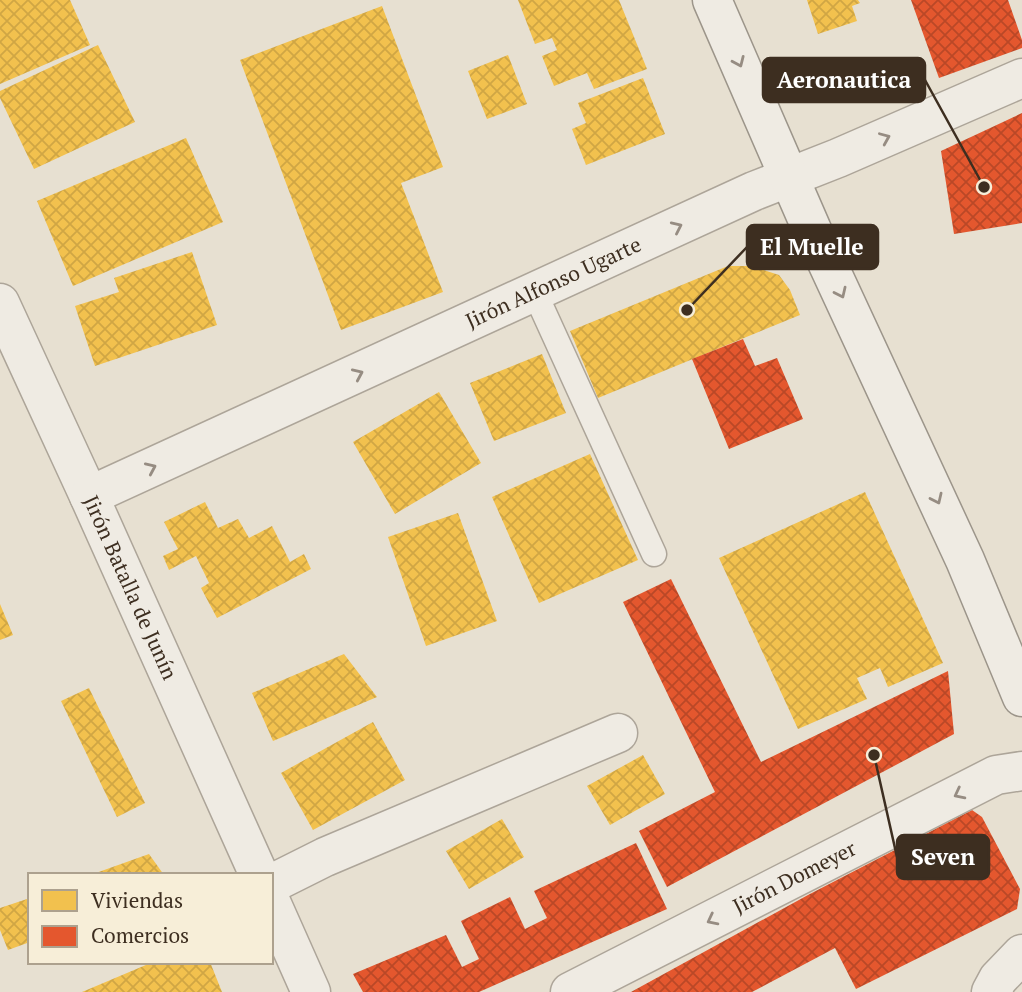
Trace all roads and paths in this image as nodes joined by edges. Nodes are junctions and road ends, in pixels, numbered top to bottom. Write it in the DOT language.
graph roads {
  1 [pos="712,0"];
  2 [pos="1022,78"];
  3 [pos="791,178"];
  4 [pos="535,293"];
  5 [pos="0,303"];
  6 [pos="89,496"];
  7 [pos="654,554"];
  8 [pos="1022,697"];
  9 [pos="618,733"];
  10 [pos="1022,771"];
  11 [pos="258,873"];
  12 [pos="273,883"];
  13 [pos="273,906"];
  14 [pos="1022,954"];
  15 [pos="311,992"];
  16 [pos="570,992"];
  17 [pos="991,992"];
  1 -- 3 [label="street, one-way"];
  3 -- 2 [label="street, Jirón Alfonso Ugarte, one-way"];
  4 -- 3 [label="street, Jirón Alfonso Ugarte, one-way"];
  3 -- 8 [label="street, one-way"];
  6 -- 4 [label="street, Jirón Alfonso Ugarte, one-way"];
  4 -- 7 [label="lane"];
  5 -- 6 [label="street, Jirón Batalla de Junín"];
  6 -- 11 [label="street, Jirón Batalla de Junín"];
  9 -- 12 [label="street"];
  10 -- 16 [label="street, Jirón Domeyer, one-way"];
  13 -- 15 [label="street"];
  14 -- 17 [label="street"];
}
